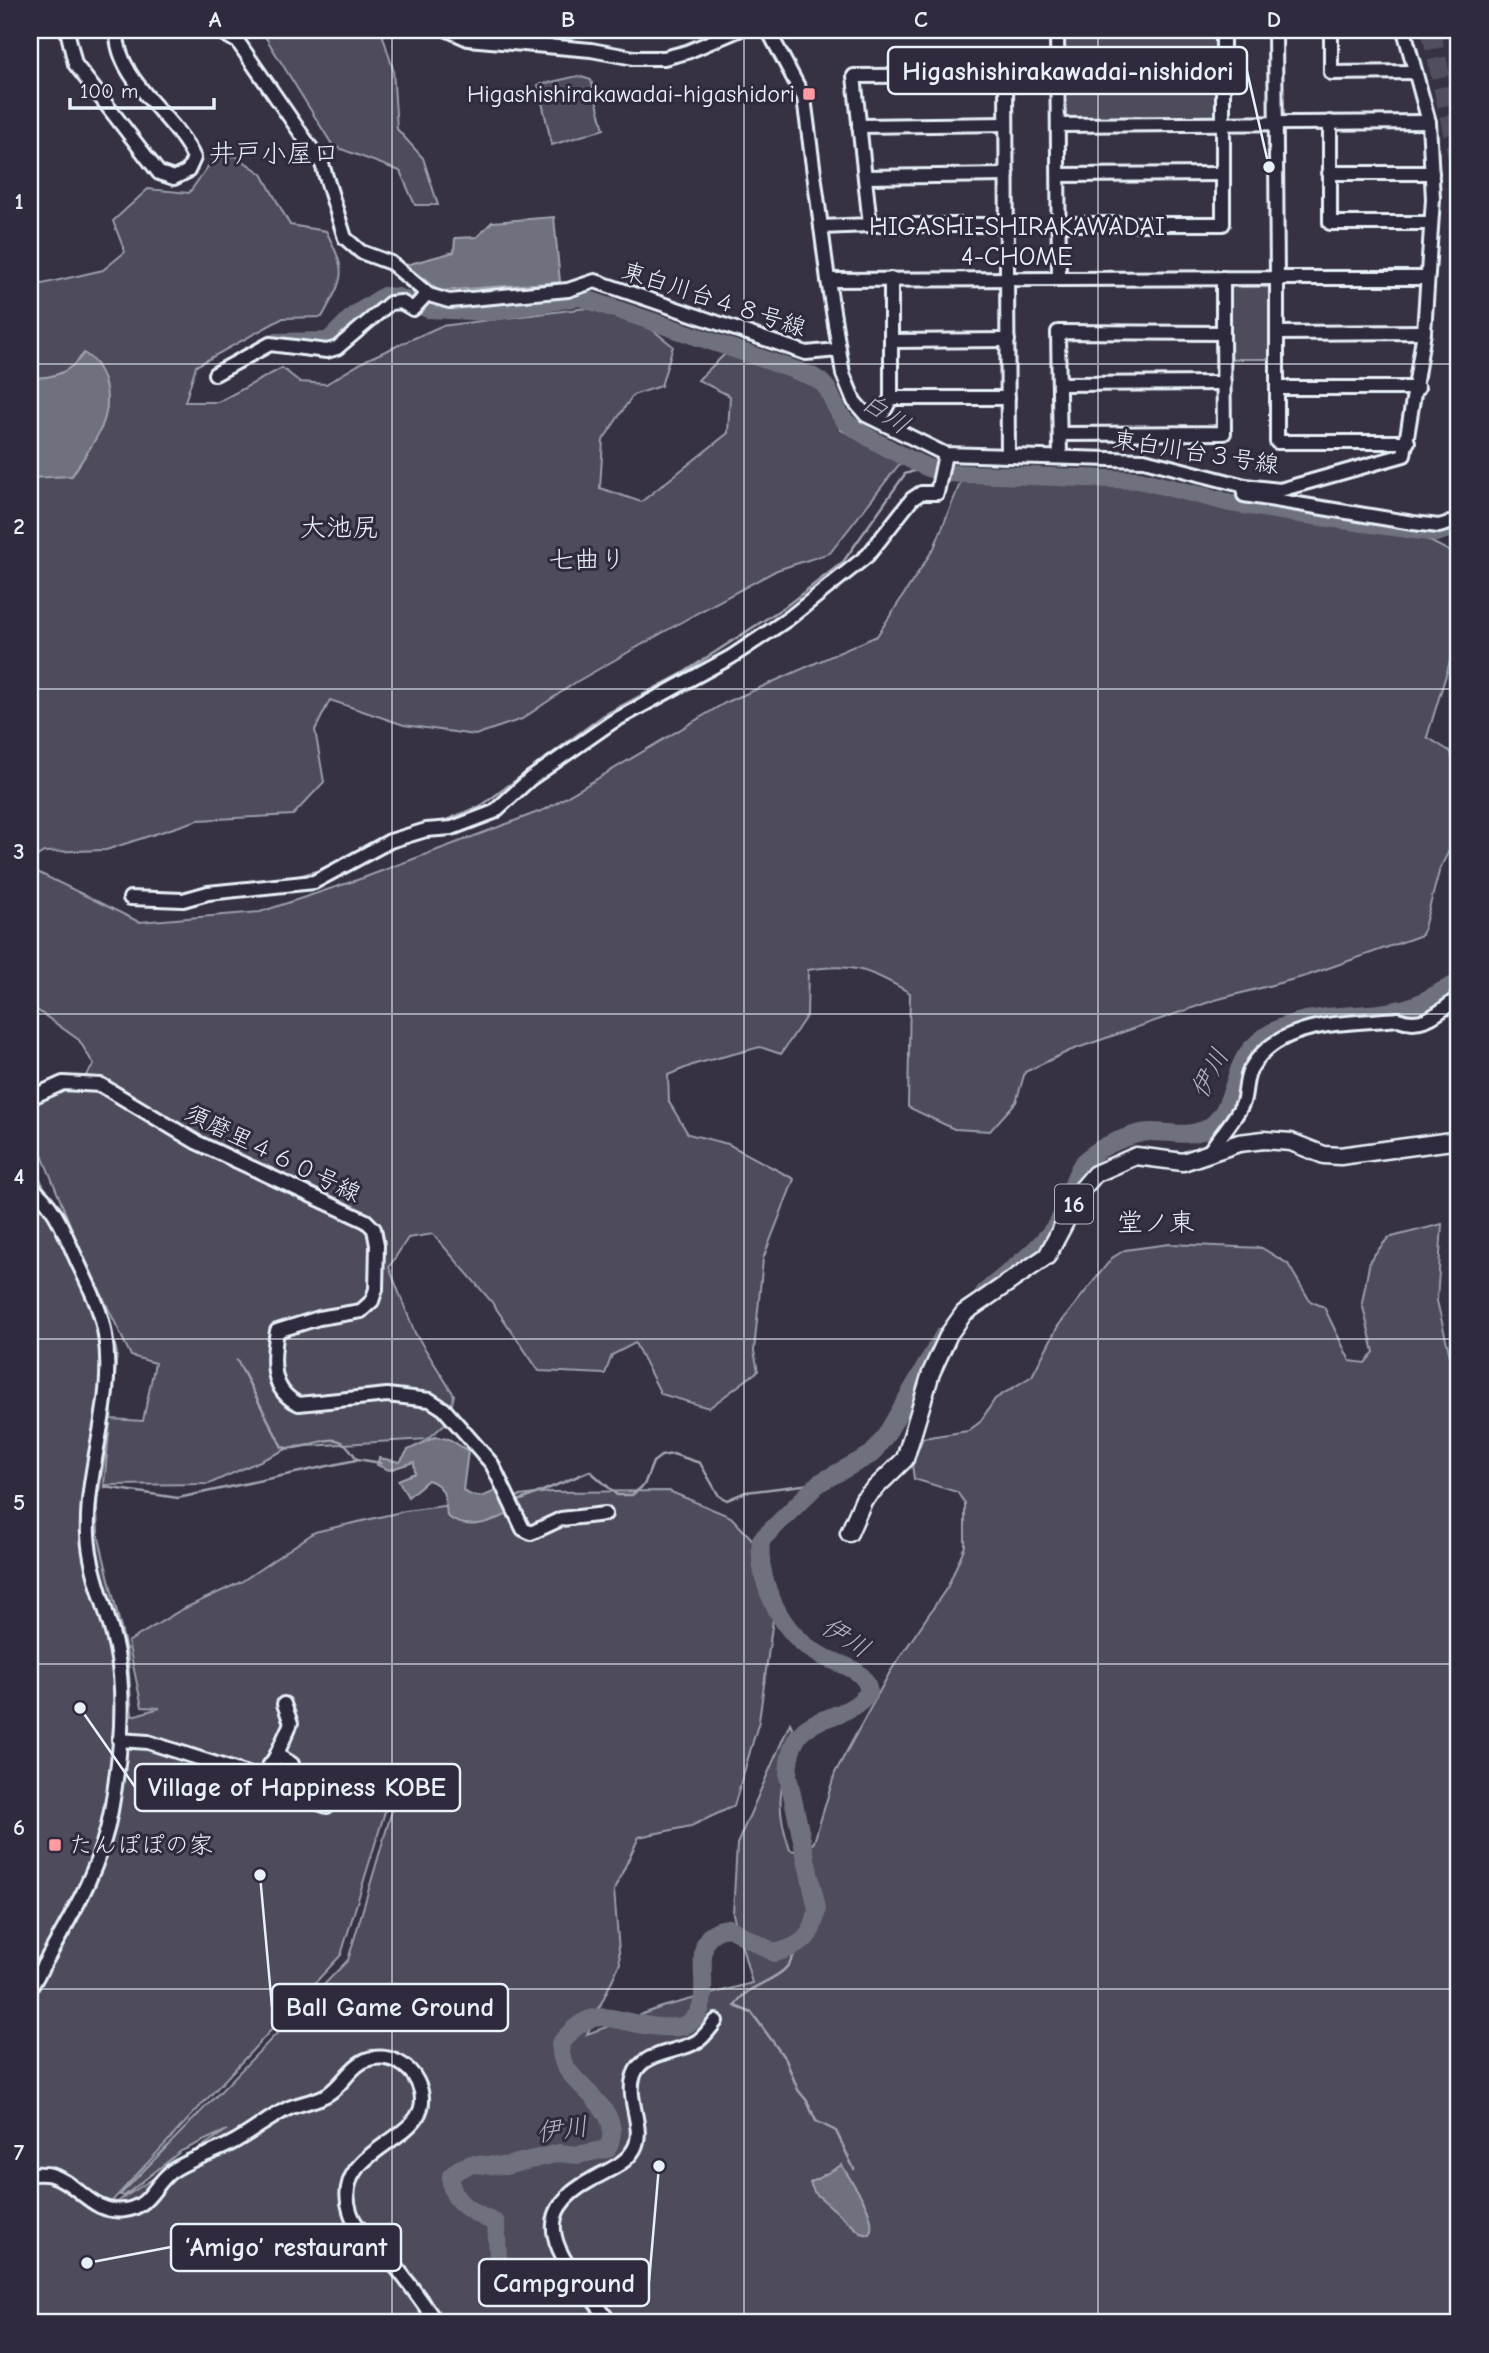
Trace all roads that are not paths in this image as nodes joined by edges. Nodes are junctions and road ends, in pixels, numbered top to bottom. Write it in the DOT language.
graph roads {
  1 [pos="67,30"];
  2 [pos="117,30"];
  3 [pos="217,30"];
  4 [pos="448,30"];
  5 [pos="739,30"];
  6 [pos="768,30"];
  7 [pos="1058,30"];
  8 [pos="1223,30"];
  9 [pos="1275,30"];
  10 [pos="1331,30"];
  11 [pos="1404,30"];
  12 [pos="1415,72"];
  13 [pos="1058,75"];
  14 [pos="1006,76"];
  15 [pos="1276,122"];
  16 [pos="1329,122"];
  17 [pos="1429,122"];
  18 [pos="1006,124"];
  19 [pos="1223,124"];
  20 [pos="1059,125"];
  21 [pos="859,126"];
  22 [pos="1329,173"];
  23 [pos="1432,173"];
  24 [pos="1223,174"];
  25 [pos="1007,175"];
  26 [pos="1059,175"];
  27 [pos="865,177"];
  28 [pos="1431,223"];
  29 [pos="1059,224"];
  30 [pos="870,225"];
  31 [pos="1007,225"];
  32 [pos="821,227"];
  33 [pos="1223,278"];
  34 [pos="1277,278"];
  35 [pos="1427,278"];
  36 [pos="891,279"];
  37 [pos="1007,279"];
  38 [pos="1059,279"];
  39 [pos="828,280"];
  40 [pos="427,293"];
  41 [pos="1424,332"];
  42 [pos="1223,333"];
  43 [pos="1277,333"];
  44 [pos="1008,340"];
  45 [pos="891,341"];
  46 [pos="838,350"];
  47 [pos="215,374"];
  48 [pos="1224,383"];
  49 [pos="1059,384"];
  50 [pos="1277,388"];
  51 [pos="1418,388"];
  52 [pos="891,398"];
  53 [pos="1008,398"];
  54 [pos="879,421"];
  55 [pos="1060,434"];
  56 [pos="1408,442"];
  57 [pos="946,454"];
  58 [pos="1008,456"];
  59 [pos="1059,457"];
  60 [pos="1245,486"];
  61 [pos="1459,520"];
  62 [pos="130,898"];
  63 [pos="1459,997"];
  64 [pos="30,1098"];
  65 [pos="1459,1140"];
  66 [pos="1209,1152"];
  67 [pos="30,1186"];
  68 [pos="605,1514"];
  69 [pos="849,1533"];
  70 [pos="285,1704"];
  71 [pos="119,1740"];
  72 [pos="275,1758"];
  73 [pos="294,1771"];
  74 [pos="272,1783"];
  75 [pos="327,1806"];
  76 [pos="30,1989"];
  77 [pos="716,2021"];
  78 [pos="30,2174"];
  79 [pos="437,2323"];
  80 [pos="596,2323"];
  1 -- 2 [label="street"];
  3 -- 40 [label="street, 東白川台４８号線"];
  4 -- 5 [label="street"];
  6 -- 32 [label="street, 東白川台３号線"];
  7 -- 13 [label="street"];
  8 -- 19 [label="street"];
  9 -- 15 [label="street"];
  10 -- 12 [label="street"];
  11 -- 12 [label="street"];
  12 -- 17 [label="street"];
  13 -- 14 [label="street"];
  13 -- 20 [label="street"];
  14 -- 18 [label="street"];
  14 -- 21 [label="street"];
  15 -- 16 [label="street"];
  15 -- 19 [label="street"];
  15 -- 34 [label="street"];
  16 -- 17 [label="street"];
  16 -- 22 [label="street"];
  17 -- 23 [label="street"];
  18 -- 21 [label="street"];
  18 -- 25 [label="street"];
  19 -- 20 [label="street"];
  19 -- 24 [label="street"];
  20 -- 26 [label="street"];
  21 -- 27 [label="street"];
  22 -- 23 [label="street"];
  22 -- 28 [label="street"];
  23 -- 28 [label="street"];
  24 -- 26 [label="street"];
  24 -- 29 [label="street"];
  25 -- 27 [label="street"];
  25 -- 31 [label="street"];
  26 -- 29 [label="street"];
  27 -- 30 [label="street"];
  28 -- 35 [label="street"];
  29 -- 38 [label="street"];
  30 -- 31 [label="street"];
  30 -- 32 [label="street"];
  31 -- 37 [label="street"];
  32 -- 39 [label="street, 東白川台３号線"];
  33 -- 34 [label="street"];
  33 -- 38 [label="street"];
  33 -- 42 [label="street"];
  34 -- 35 [label="street"];
  34 -- 43 [label="street"];
  35 -- 41 [label="street"];
  36 -- 37 [label="street"];
  36 -- 39 [label="street"];
  36 -- 45 [label="street"];
  37 -- 38 [label="street"];
  37 -- 44 [label="street"];
  39 -- 46 [label="street, 東白川台３号線"];
  40 -- 46 [label="street, 東白川台４８号線"];
  40 -- 47 [label="street"];
  41 -- 43 [label="street"];
  41 -- 51 [label="street"];
  42 -- 48 [label="street"];
  42 -- 49 [label="street"];
  43 -- 50 [label="street"];
  44 -- 45 [label="street"];
  44 -- 53 [label="street"];
  45 -- 52 [label="street"];
  46 -- 54 [label="street, 東白川台３号線"];
  48 -- 49 [label="street"];
  48 -- 55 [label="street"];
  49 -- 55 [label="street"];
  50 -- 51 [label="street"];
  50 -- 56 [label="street"];
  51 -- 56 [label="street"];
  52 -- 53 [label="street"];
  52 -- 54 [label="street"];
  53 -- 58 [label="street"];
  54 -- 57 [label="street, 東白川台３号線"];
  55 -- 59 [label="street"];
  56 -- 60 [label="street, 東白川台３号線"];
  57 -- 58 [label="street, 東白川台３号線"];
  57 -- 62 [label="street"];
  58 -- 59 [label="street, 東白川台３号線"];
  59 -- 60 [label="street, 東白川台３号線"];
  60 -- 61 [label="street"];
  63 -- 66 [label="street"];
  64 -- 68 [label="street, 須磨里４６０号線"];
  65 -- 66 [label="main road, 16"];
  66 -- 69 [label="main road, 16"];
  67 -- 71 [label="street"];
  70 -- 72 [label="street"];
  71 -- 74 [label="street"];
  71 -- 76 [label="street"];
  72 -- 73 [label="street"];
  72 -- 74 [label="street"];
  73 -- 74 [label="street"];
  73 -- 75 [label="street"];
  77 -- 80 [label="street"];
  78 -- 79 [label="street"];
}
